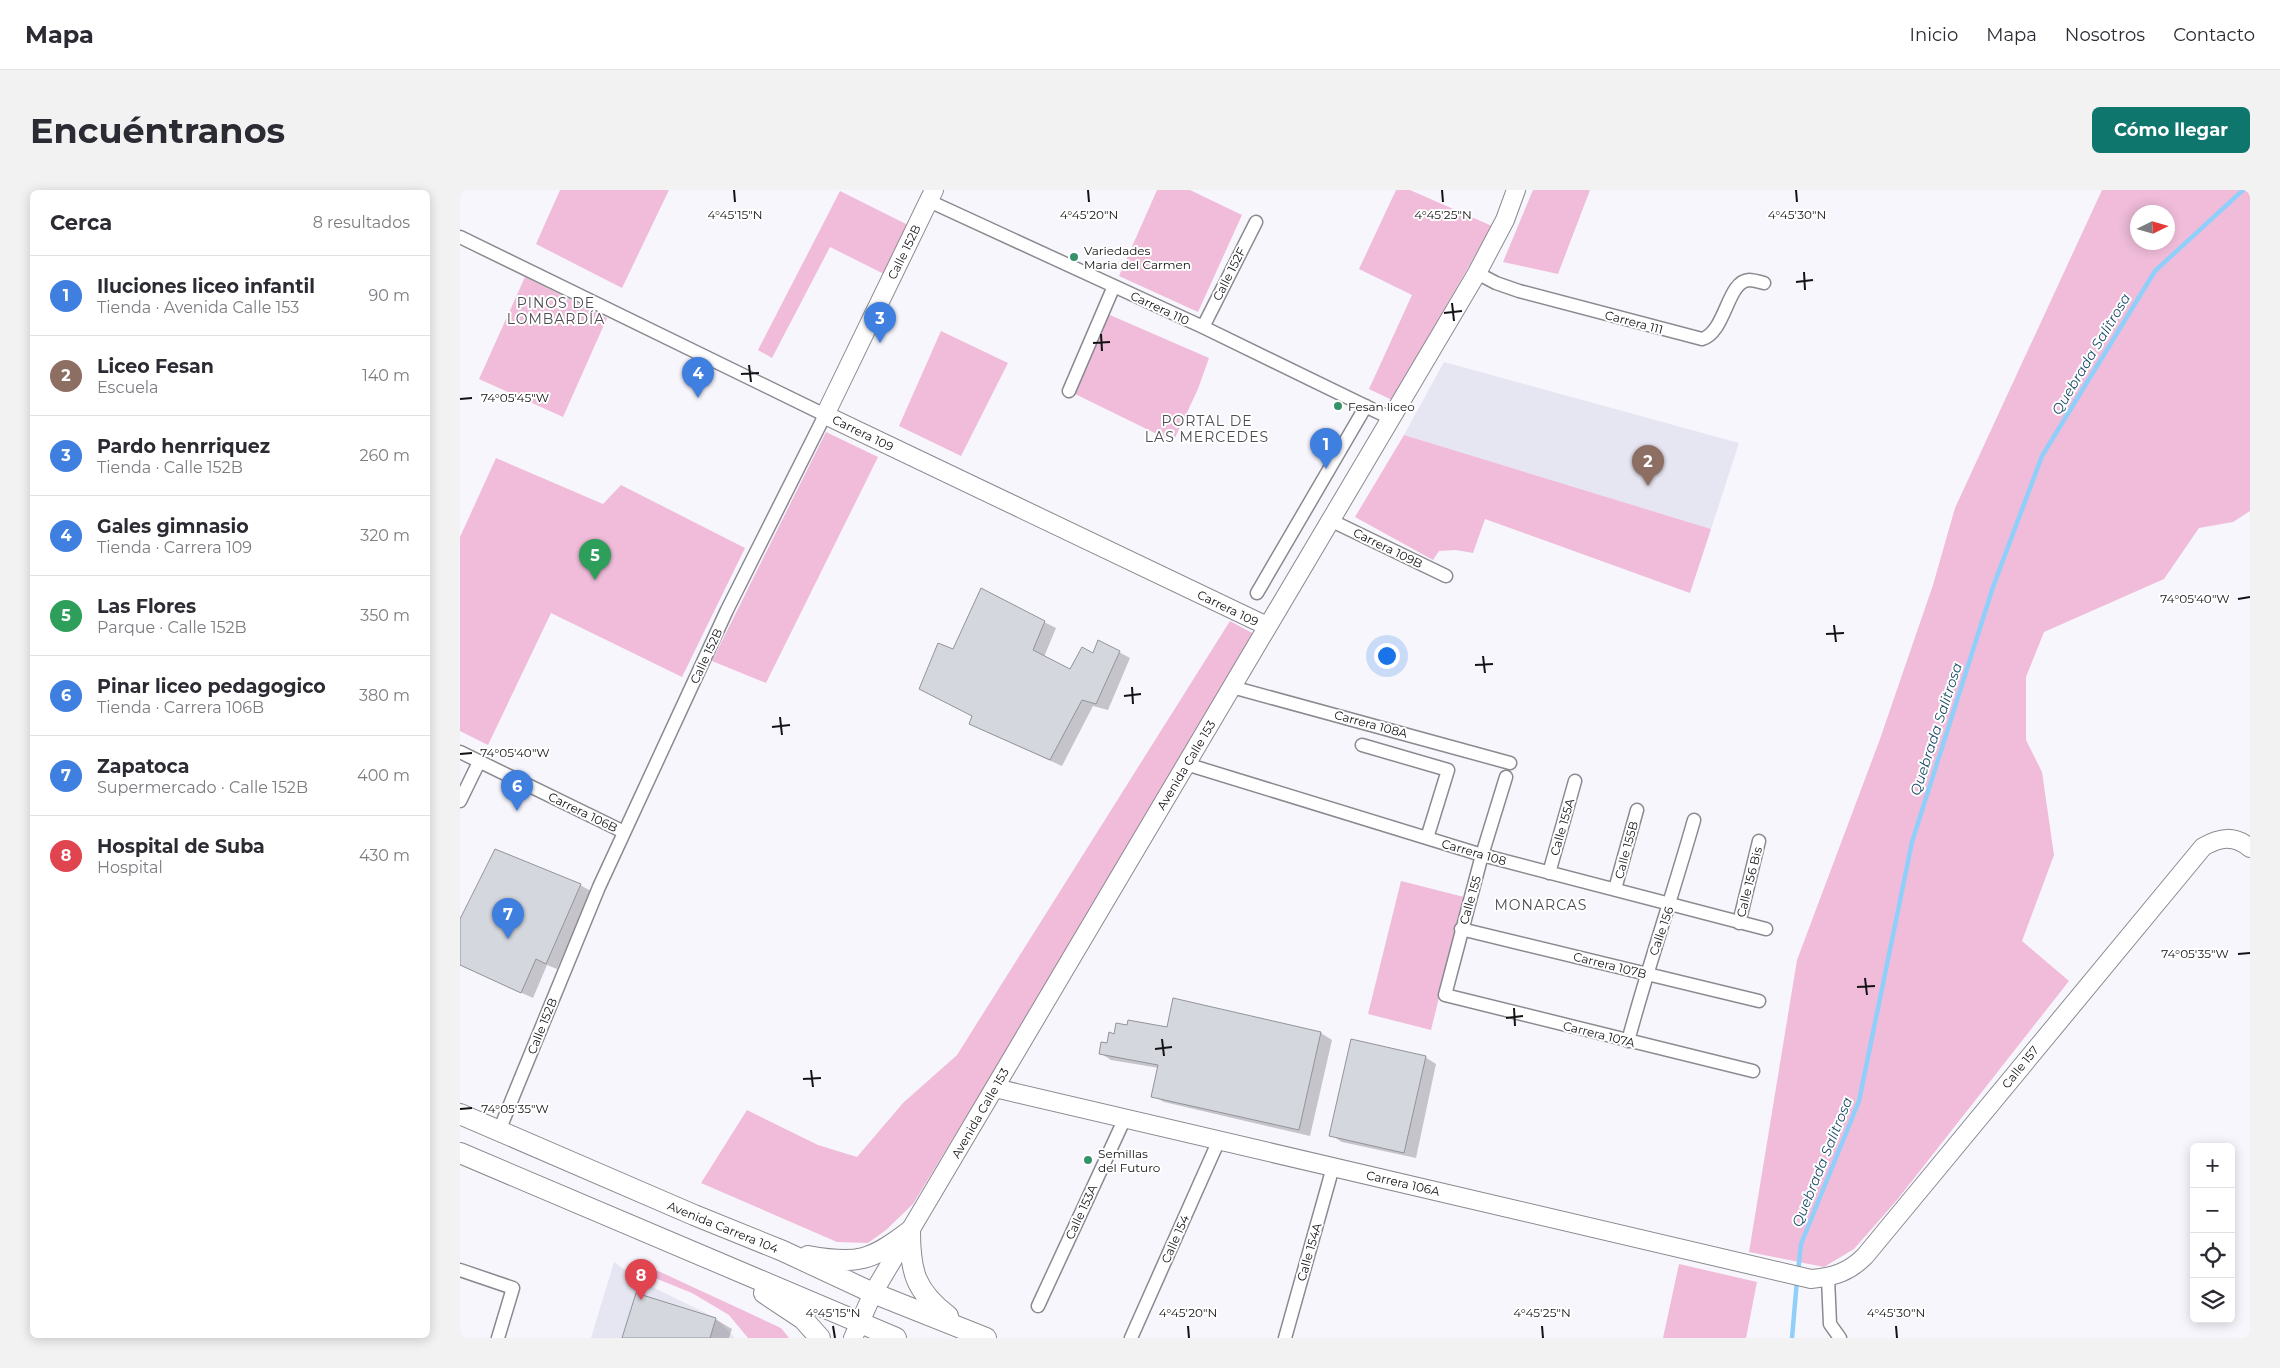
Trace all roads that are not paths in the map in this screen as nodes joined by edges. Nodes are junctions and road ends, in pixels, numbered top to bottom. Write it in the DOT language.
graph roads {
  1 [pos="1516,190"];
  2 [pos="932,195"];
  3 [pos="1256,222"];
  4 [pos="460,237"];
  5 [pos="1477,273"];
  6 [pos="1764,283"];
  7 [pos="1114,286"];
  8 [pos="1203,327"];
  9 [pos="1069,391"];
  10 [pos="1366,406"];
  11 [pos="825,415"];
  12 [pos="1390,418"];
  13 [pos="1330,520"];
  14 [pos="1446,576"];
  15 [pos="1257,593"];
  16 [pos="1267,626"];
  17 [pos="1232,687"];
  18 [pos="1362,745"];
  19 [pos="460,752"];
  20 [pos="479,762"];
  21 [pos="1510,763"];
  22 [pos="1186,764"];
  23 [pos="1506,777"];
  24 [pos="1575,781"];
  25 [pos="460,801"];
  26 [pos="1637,810"];
  27 [pos="1694,820"];
  28 [pos="624,832"];
  29 [pos="1427,838"];
  30 [pos="1759,841"];
  31 [pos="2250,848"];
  32 [pos="1482,854"];
  33 [pos="1549,873"];
  34 [pos="1614,890"];
  35 [pos="1670,905"];
  36 [pos="1739,923"];
  37 [pos="1461,930"];
  38 [pos="1766,930"];
  39 [pos="1646,974"];
  40 [pos="1444,995"];
  41 [pos="1759,1001"];
  42 [pos="1628,1041"];
  43 [pos="1753,1072"];
  44 [pos="995,1088"];
  45 [pos="460,1114"];
  46 [pos="1125,1118"];
  47 [pos="499,1131"];
  48 [pos="1219,1140"];
  49 [pos="460,1153"];
  50 [pos="1333,1167"];
  51 [pos="910,1231"];
  52 [pos="783,1251"];
  53 [pos="725,1266"];
  54 [pos="460,1270"];
  55 [pos="1820,1279"];
  56 [pos="873,1293"];
  57 [pos="1038,1306"];
  58 [pos="963,1329"];
  59 [pos="856,1330"];
  60 [pos="498,1338"];
  61 [pos="820,1338"];
  62 [pos="896,1338"];
  63 [pos="986,1338"];
  64 [pos="1132,1338"];
  65 [pos="1285,1338"];
  66 [pos="1840,1338"];
  1 -- 5 [label="street, Avenida Calle 153"];
  2 -- 7 [label="street, Carrera 110"];
  2 -- 11 [label="street, Calle 152B"];
  3 -- 8 [label="street, Calle 152F"];
  4 -- 11 [label="street, Carrera 109"];
  5 -- 6 [label="street, Carrera 111"];
  5 -- 12 [label="street, Avenida Calle 153"];
  7 -- 8 [label="street, Carrera 110"];
  7 -- 9 [label="street"];
  8 -- 10 [label="street, Carrera 110"];
  10 -- 12 [label="street, Carrera 110"];
  10 -- 15 [label="street"];
  11 -- 16 [label="street, Carrera 109"];
  11 -- 28 [label="street, Calle 152B"];
  12 -- 13 [label="street, Avenida Calle 153"];
  13 -- 14 [label="street, Carrera 109B"];
  13 -- 16 [label="street, Avenida Calle 153"];
  16 -- 17 [label="street, Avenida Calle 153"];
  17 -- 21 [label="street, Carrera 108A"];
  17 -- 22 [label="street, Avenida Calle 153"];
  18 -- 29 [label="street"];
  19 -- 20 [label="street, Carrera 106B"];
  20 -- 25 [label="street"];
  20 -- 28 [label="street, Carrera 106B"];
  22 -- 29 [label="street, Carrera 108"];
  22 -- 44 [label="street, Avenida Calle 153"];
  23 -- 32 [label="street, Calle 155"];
  24 -- 33 [label="street, Calle 155A"];
  26 -- 34 [label="street, Calle 155B"];
  27 -- 35 [label="street, Calle 156"];
  28 -- 47 [label="street, Calle 152B"];
  29 -- 32 [label="street, Carrera 108"];
  30 -- 36 [label="street, Calle 156 Bis"];
  31 -- 55 [label="street, Calle 157"];
  32 -- 33 [label="street, Carrera 108"];
  32 -- 37 [label="street, Calle 155"];
  33 -- 34 [label="street, Carrera 108"];
  34 -- 35 [label="street, Carrera 108"];
  35 -- 36 [label="street, Carrera 108"];
  35 -- 39 [label="street, Calle 156"];
  36 -- 38 [label="street, Carrera 108"];
  37 -- 39 [label="street, Carrera 107B"];
  37 -- 40 [label="street, Calle 155"];
  39 -- 41 [label="street, Carrera 107B"];
  39 -- 42 [label="street, Calle 156"];
  40 -- 42 [label="street, Carrera 107A"];
  42 -- 43 [label="street, Carrera 107A"];
  44 -- 46 [label="street, Carrera 106A"];
  44 -- 51 [label="street, Avenida Calle 153"];
  45 -- 47 [label="main road, Avenida Carrera 104"];
  46 -- 48 [label="street, Carrera 106A"];
  46 -- 57 [label="street, Calle 153A"];
  47 -- 52 [label="main road, Avenida Carrera 104"];
  48 -- 50 [label="street, Carrera 106A"];
  48 -- 64 [label="street, Calle 154"];
  49 -- 53 [label="main road"];
  50 -- 55 [label="street, Carrera 106A"];
  50 -- 65 [label="street, Calle 154A"];
  51 -- 52 [label="main road"];
  51 -- 56 [label="street, Avenida Calle 153"];
  51 -- 58 [label="main road"];
  52 -- 56 [label="main road, Avenida Carrera 104"];
  53 -- 59 [label="main road"];
  53 -- 61 [label="main road"];
  54 -- 60 [label="street"];
  55 -- 66 [label="street"];
  56 -- 58 [label="main road, Avenida Carrera 104"];
  56 -- 59 [label="street, Avenida Calle 153"];
  58 -- 63 [label="main road, Avenida Carrera 104"];
  59 -- 62 [label="main road"];
}
